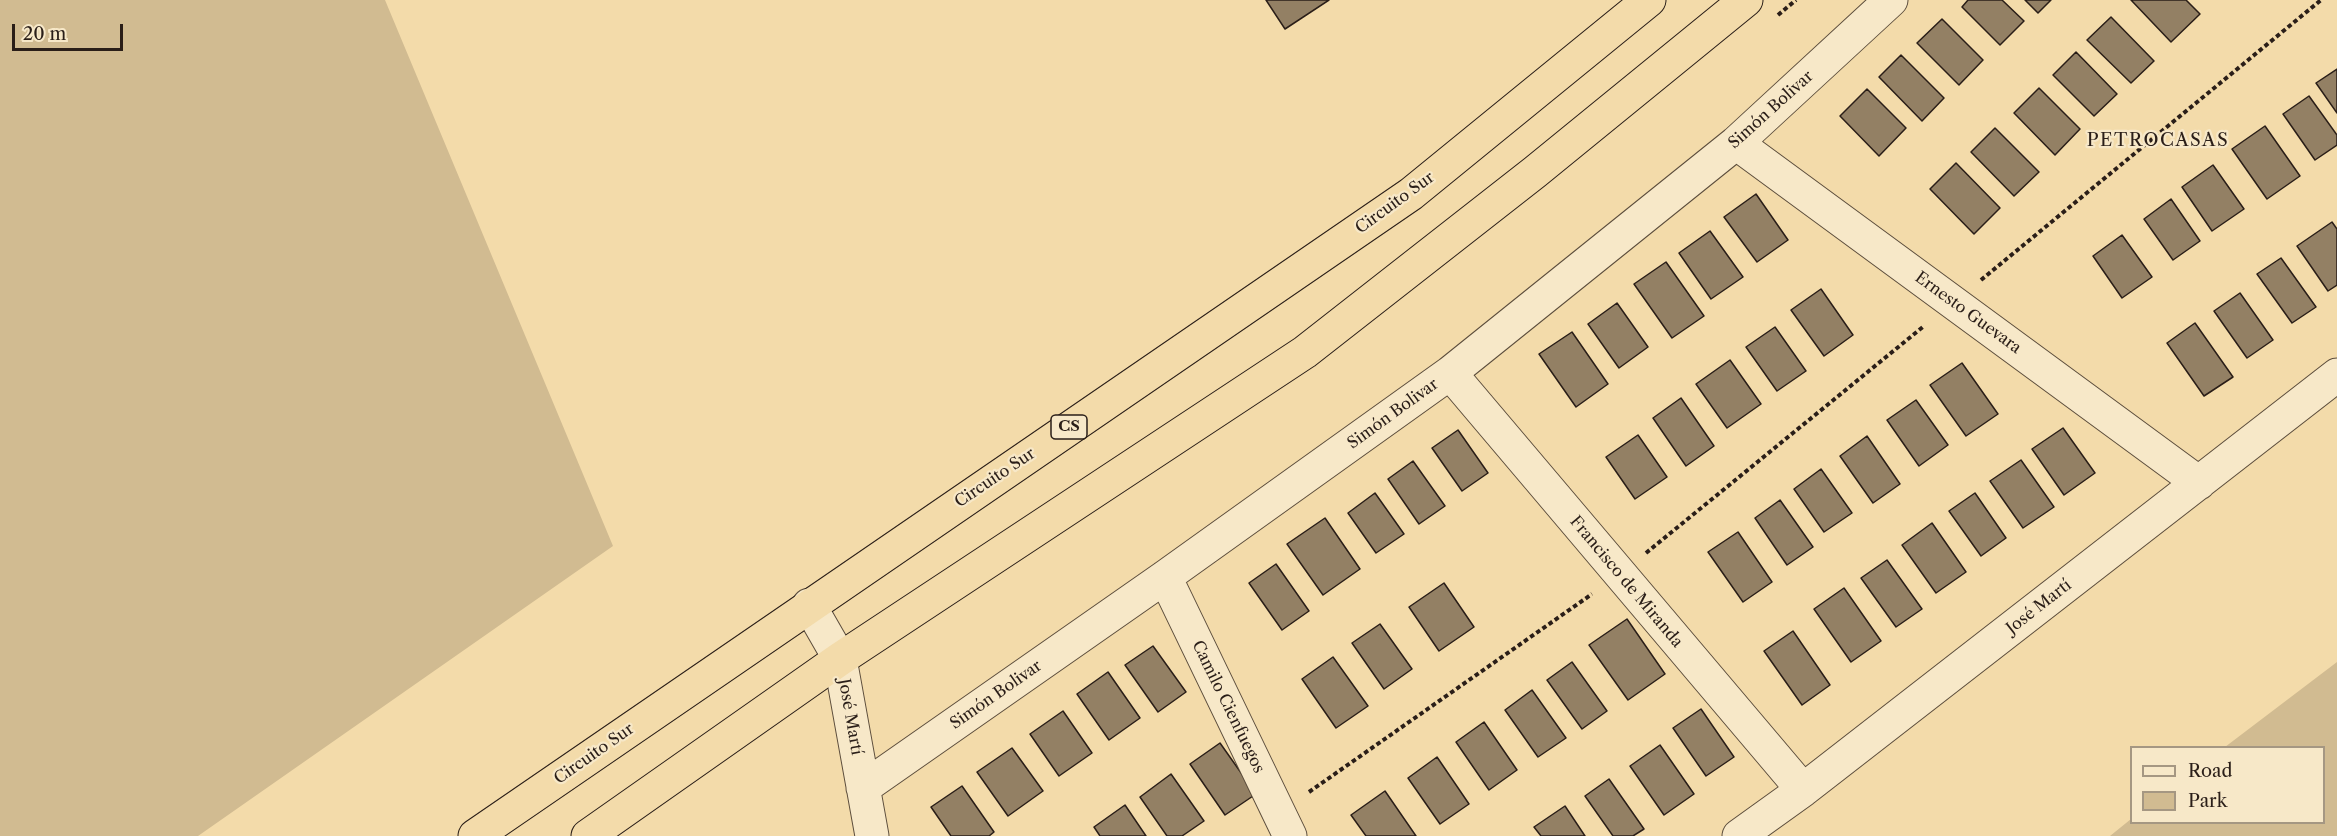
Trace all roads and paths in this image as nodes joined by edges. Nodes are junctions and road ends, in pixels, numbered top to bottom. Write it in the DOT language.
graph roads {
  1 [pos="1649,0"];
  2 [pos="1746,0"];
  3 [pos="1890,0"];
  4 [pos="2321,0"];
  5 [pos="1736,143"];
  6 [pos="1953,303"];
  7 [pos="1450,373"];
  8 [pos="2337,375"];
  9 [pos="2199,483"];
  10 [pos="1619,575"];
  11 [pos="1165,577"];
  12 [pos="809,605"];
  13 [pos="840,658"];
  14 [pos="863,788"];
  15 [pos="1803,790"];
  16 [pos="1285,824"];
  17 [pos="475,836"];
  18 [pos="588,836"];
  19 [pos="872,836"];
  20 [pos="1739,836"];
  1 -- 12 [label="highway, Circuito Sur / CS"];
  2 -- 13 [label="highway"];
  3 -- 5 [label="street, Simón Bolivar"];
  4 -- 6 [label="path"];
  5 -- 6 [label="street, Ernesto Guevara"];
  5 -- 7 [label="street, Simón Bolivar"];
  6 -- 9 [label="street, Ernesto Guevara"];
  6 -- 10 [label="path"];
  7 -- 10 [label="street, Francisco de Miranda"];
  7 -- 11 [label="street, Simón Bolivar"];
  8 -- 9 [label="street, José Martí"];
  9 -- 15 [label="street, José Martí"];
  10 -- 15 [label="street, Francisco de Miranda"];
  10 -- 16 [label="path"];
  11 -- 14 [label="street, Simón Bolivar"];
  11 -- 16 [label="street, Camilo Cienfuegos"];
  12 -- 13 [label="street, José Martí"];
  12 -- 17 [label="highway, Circuito Sur / CS"];
  13 -- 14 [label="street, José Martí"];
  13 -- 18 [label="highway"];
  14 -- 19 [label="street, José Martí"];
  15 -- 20 [label="street, José Martí"];
}
